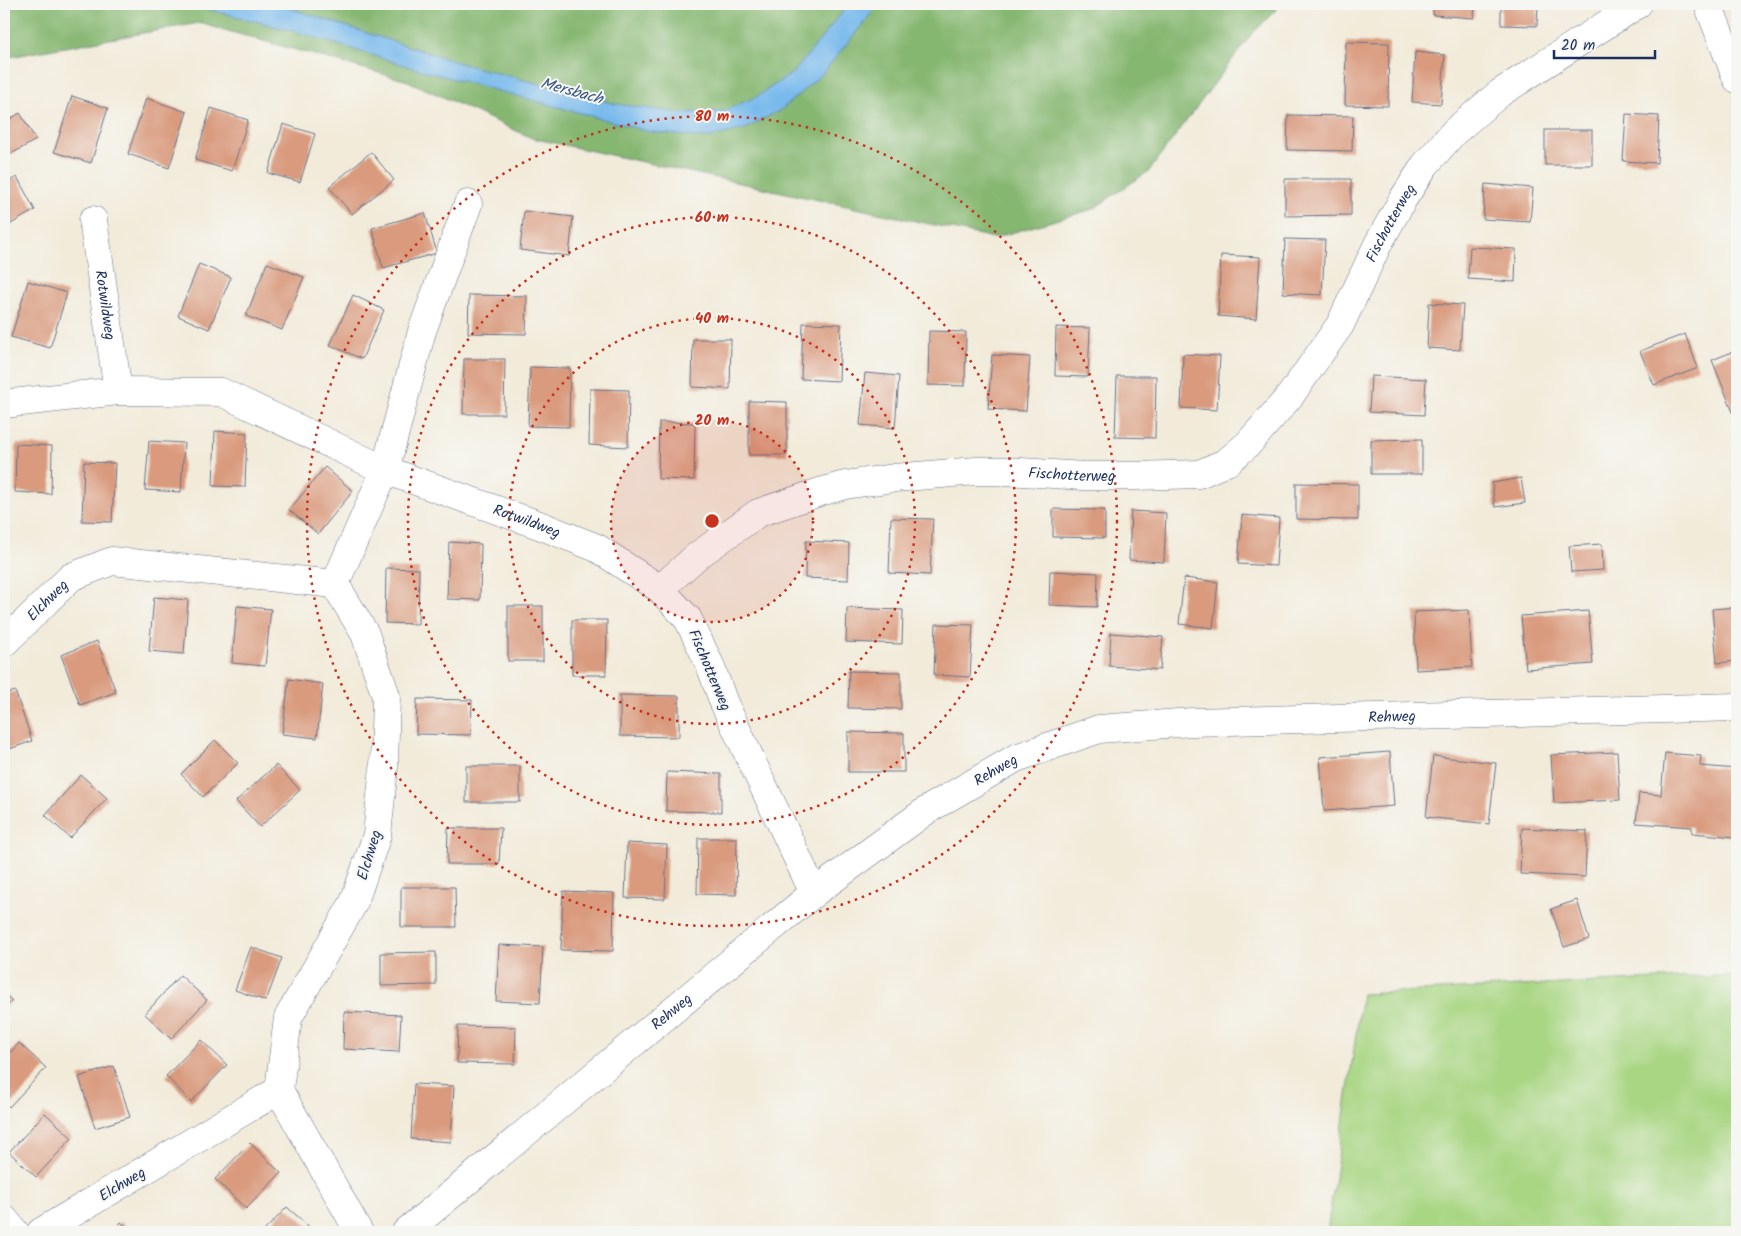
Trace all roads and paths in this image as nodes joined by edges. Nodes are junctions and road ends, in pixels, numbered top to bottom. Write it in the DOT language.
graph roads {
  1 [pos="1638,4"];
  2 [pos="1708,4"];
  3 [pos="1737,79"];
  4 [pos="468,204"];
  5 [pos="94,220"];
  6 [pos="118,391"];
  7 [pos="4,404"];
  8 [pos="385,470"];
  9 [pos="335,584"];
  10 [pos="660,589"];
  11 [pos="4,643"];
  12 [pos="1737,707"];
  13 [pos="814,892"];
  14 [pos="279,1090"];
  15 [pos="4,1219"];
  16 [pos="15,1232"];
  17 [pos="41,1232"];
  18 [pos="359,1232"];
  19 [pos="406,1232"];
  1 -- 10 [label="street, Fischotterweg"];
  2 -- 3 [label="street"];
  4 -- 8 [label="street"];
  5 -- 6 [label="street, Rotwildweg"];
  6 -- 7 [label="street, Rotwildweg"];
  6 -- 8 [label="street, Rotwildweg"];
  8 -- 9 [label="street"];
  8 -- 10 [label="street, Rotwildweg"];
  9 -- 11 [label="street, Elchweg"];
  9 -- 14 [label="street, Elchweg"];
  10 -- 13 [label="street, Fischotterweg"];
  12 -- 13 [label="street, Rehweg"];
  13 -- 19 [label="street, Rehweg"];
  14 -- 17 [label="street, Elchweg"];
  14 -- 18 [label="street"];
  15 -- 16 [label="street"];
}
